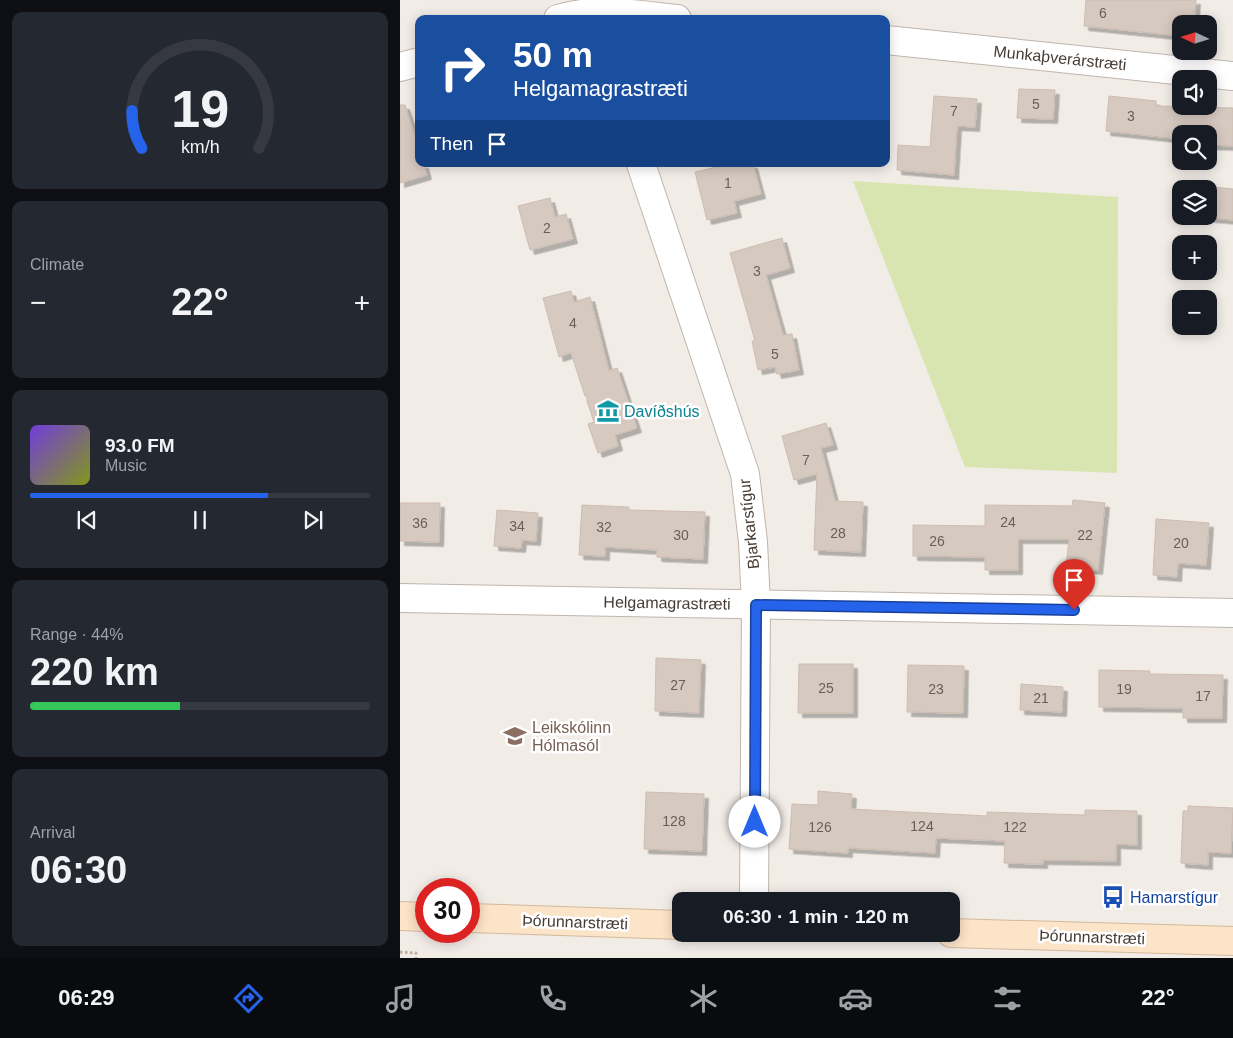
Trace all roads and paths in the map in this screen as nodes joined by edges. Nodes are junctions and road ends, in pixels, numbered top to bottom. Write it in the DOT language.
graph roads {
  1 [pos="612,10"];
  2 [pos="572,15"];
  3 [pos="649,15"];
  4 [pos="890,40"];
  5 [pos="415,63"];
  6 [pos="400,67"];
  7 [pos="1233,76"];
  8 [pos="642,167"];
  9 [pos="400,598"];
  10 [pos="756,605"];
  11 [pos="1233,613"];
  12 [pos="754,892"];
  13 [pos="400,916"];
  14 [pos="415,917"];
  15 [pos="480,918"];
  16 [pos="672,925"];
  17 [pos="960,933"];
  18 [pos="1233,941"];
  19 [pos="400,952"];
  20 [pos="416,958"];
  1 -- 2 [label="street"];
  1 -- 3 [label="street"];
  4 -- 7 [label="street, Munkaþverárstræti"];
  5 -- 6 [label="street"];
  8 -- 10 [label="street, Bjarkarstígur"];
  9 -- 10 [label="street, Helgamagrastræti"];
  10 -- 11 [label="street, Helgamagrastræti"];
  10 -- 12 [label="street, Bjarkarstígur"];
  13 -- 14 [label="street"];
  15 -- 16 [label="street, Þórunnarstræti"];
  17 -- 18 [label="street, Þórunnarstræti"];
  19 -- 20 [label="path"];
}
